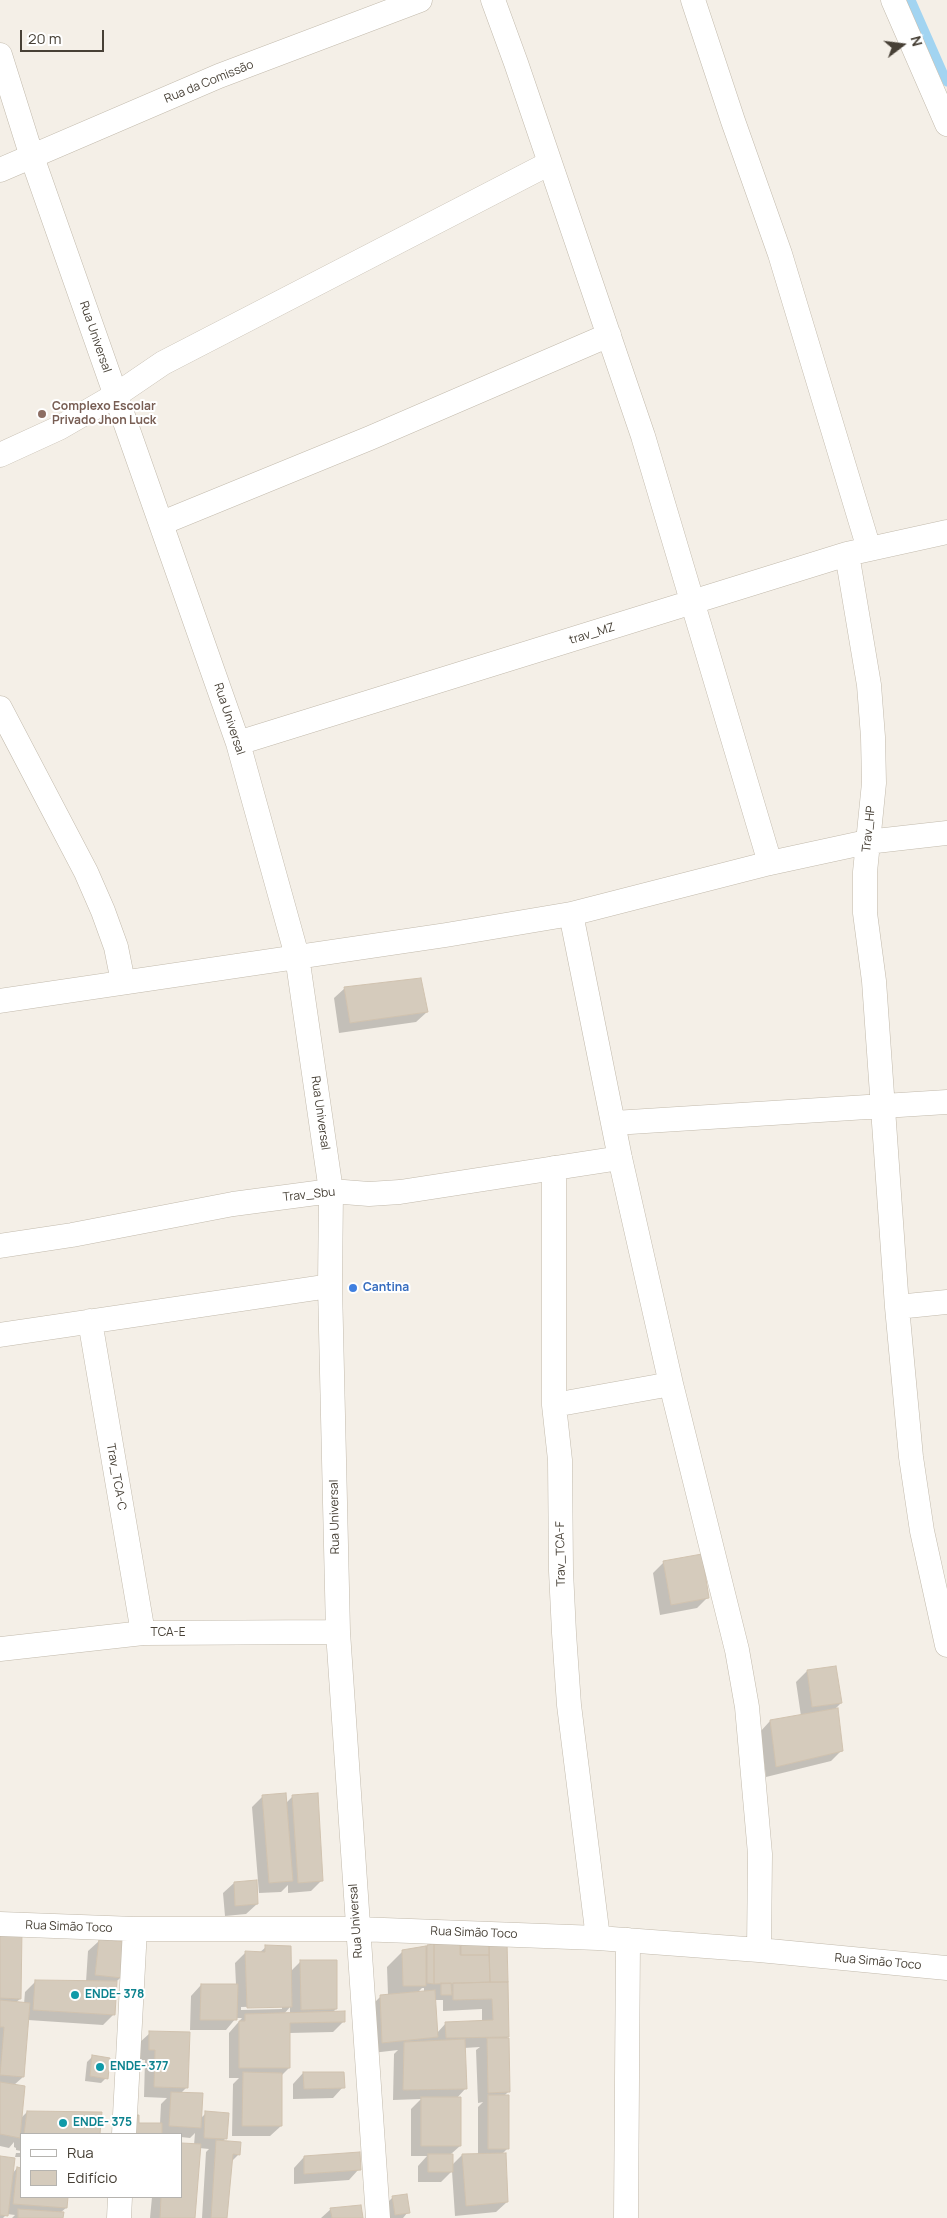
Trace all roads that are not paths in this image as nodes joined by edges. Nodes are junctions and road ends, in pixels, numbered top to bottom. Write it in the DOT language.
graph roads {
  1 [pos="420,0"];
  2 [pos="493,0"];
  3 [pos="693,0"];
  4 [pos="893,0"];
  5 [pos="0,55"];
  6 [pos="947,124"];
  7 [pos="32,157"];
  8 [pos="550,163"];
  9 [pos="0,170"];
  10 [pos="609,335"];
  11 [pos="116,395"];
  12 [pos="0,455"];
  13 [pos="162,523"];
  14 [pos="947,532"];
  15 [pos="858,552"];
  16 [pos="694,602"];
  17 [pos="0,708"];
  18 [pos="238,743"];
  19 [pos="947,833"];
  20 [pos="867,842"];
  21 [pos="770,862"];
  22 [pos="570,914"];
  23 [pos="297,956"];
  24 [pos="123,982"];
  25 [pos="0,1001"];
  26 [pos="947,1102"];
  27 [pos="883,1105"];
  28 [pos="614,1123"];
  29 [pos="620,1158"];
  30 [pos="554,1168"];
  31 [pos="331,1191"];
  32 [pos="0,1246"];
  33 [pos="330,1286"];
  34 [pos="947,1302"];
  35 [pos="897,1307"];
  36 [pos="90,1321"];
  37 [pos="0,1334"];
  38 [pos="671,1384"];
  39 [pos="554,1405"];
  40 [pos="338,1632"];
  41 [pos="143,1633"];
  42 [pos="947,1645"];
  43 [pos="0,1649"];
  44 [pos="0,1924"];
  45 [pos="357,1929"];
  46 [pos="135,1930"];
  47 [pos="598,1938"];
  48 [pos="628,1940"];
  49 [pos="759,1950"];
  50 [pos="947,1968"];
  51 [pos="124,2133"];
  52 [pos="120,2198"];
  53 [pos="119,2218"];
  54 [pos="378,2218"];
  55 [pos="626,2218"];
  1 -- 7 [label="street, Rua da Comissão"];
  2 -- 8 [label="street"];
  3 -- 15 [label="street, Trav_HP"];
  4 -- 6 [label="street"];
  5 -- 7 [label="street, Rua Universal"];
  7 -- 9 [label="street, Rua da Comissão"];
  7 -- 11 [label="street, Rua Universal"];
  8 -- 10 [label="street"];
  8 -- 11 [label="street"];
  10 -- 13 [label="street"];
  10 -- 16 [label="street"];
  11 -- 12 [label="street"];
  11 -- 13 [label="street, Rua Universal"];
  13 -- 18 [label="street, Rua Universal"];
  14 -- 15 [label="street, trav_MZ"];
  15 -- 16 [label="street, trav_MZ"];
  15 -- 20 [label="street, Trav_HP"];
  16 -- 18 [label="street, trav_MZ"];
  16 -- 21 [label="street"];
  17 -- 24 [label="street"];
  18 -- 23 [label="street, Rua Universal"];
  19 -- 20 [label="street"];
  20 -- 21 [label="street"];
  20 -- 27 [label="street, Trav_HP"];
  21 -- 22 [label="street"];
  22 -- 23 [label="street"];
  22 -- 28 [label="street"];
  23 -- 24 [label="street"];
  23 -- 31 [label="street, Rua Universal"];
  24 -- 25 [label="street"];
  26 -- 27 [label="street"];
  27 -- 28 [label="street"];
  27 -- 35 [label="street, Trav_HP"];
  28 -- 29 [label="street"];
  29 -- 30 [label="street, Trav_Sbu"];
  29 -- 38 [label="street"];
  30 -- 31 [label="street, Trav_Sbu"];
  30 -- 39 [label="street, Trav_TCA-F"];
  31 -- 32 [label="street, Trav_Sbu"];
  31 -- 33 [label="street, Rua Universal"];
  33 -- 36 [label="street"];
  33 -- 40 [label="street, Rua Universal"];
  34 -- 35 [label="street"];
  35 -- 42 [label="street, Trav_HP"];
  36 -- 37 [label="street"];
  36 -- 41 [label="street, Trav_TCA-C"];
  38 -- 39 [label="street"];
  38 -- 49 [label="street"];
  39 -- 47 [label="street, Trav_TCA-F"];
  40 -- 41 [label="street, TCA-E"];
  40 -- 45 [label="street, Rua Universal"];
  41 -- 43 [label="street, TCA-E"];
  44 -- 46 [label="street, Rua Simão Toco"];
  45 -- 46 [label="street, Rua Simão Toco"];
  45 -- 47 [label="street, Rua Simão Toco"];
  45 -- 54 [label="street, Rua Universal"];
  46 -- 51 [label="street"];
  47 -- 48 [label="street, Rua Simão Toco"];
  48 -- 49 [label="street, Rua Simão Toco"];
  48 -- 55 [label="street"];
  49 -- 50 [label="street, Rua Simão Toco"];
  52 -- 53 [label="street"];
}
